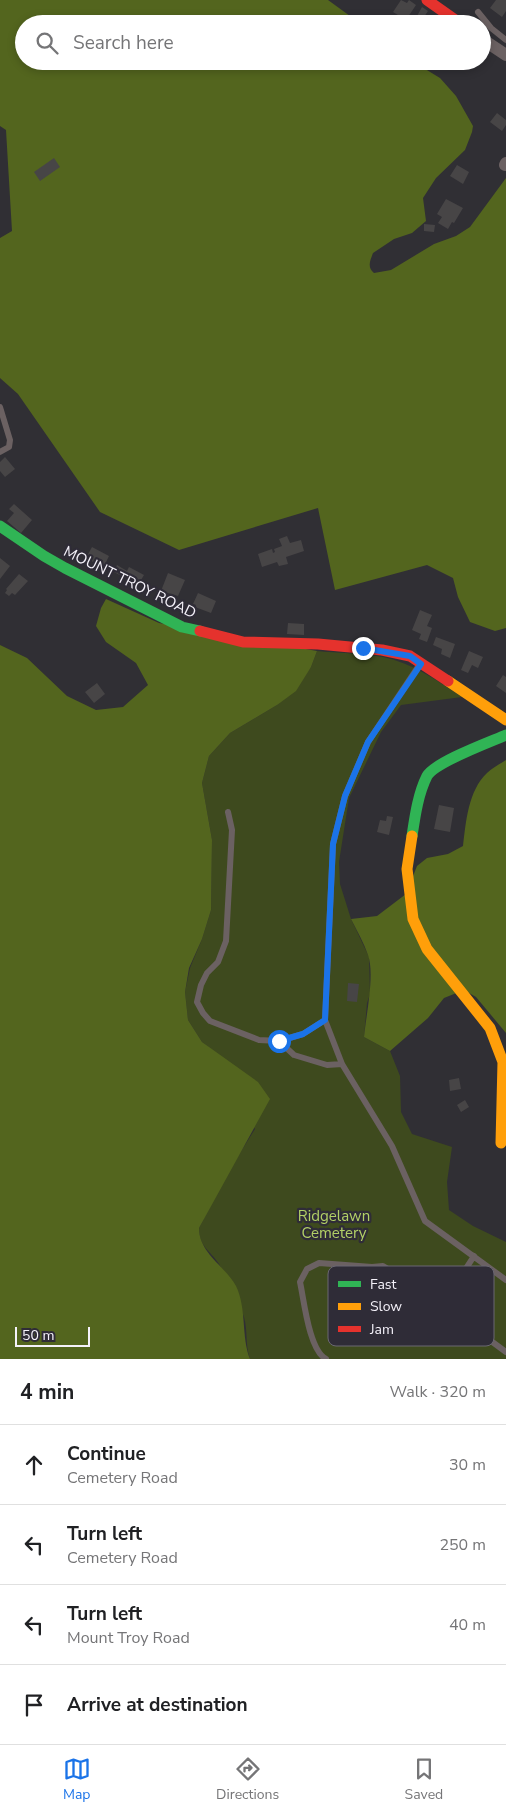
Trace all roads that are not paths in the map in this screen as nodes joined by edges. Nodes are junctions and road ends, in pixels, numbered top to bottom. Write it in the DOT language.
graph roads {
  1 [pos="427,0"];
  2 [pos="478,12"];
  3 [pos="448,15"];
  4 [pos="480,15"];
  5 [pos="491,28"];
  6 [pos="506,40"];
  7 [pos="491,45"];
  8 [pos="506,56"];
  9 [pos="0,407"];
  10 [pos="0,452"];
  11 [pos="0,526"];
  12 [pos="421,664"];
  13 [pos="506,720"];
  14 [pos="506,735"];
  15 [pos="228,812"];
  16 [pos="325,1020"];
  17 [pos="279,1041"];
  18 [pos="342,1064"];
  19 [pos="501,1143"];
  20 [pos="474,1256"];
  21 [pos="359,1266"];
  22 [pos="468,1266"];
  23 [pos="487,1266"];
  24 [pos="494,1271"];
  25 [pos="506,1280"];
  26 [pos="494,1343"];
  27 [pos="506,1352"];
  28 [pos="326,1359"];
  1 -- 3 [label="street"];
  2 -- 4 [label="lane"];
  5 -- 6 [label="lane"];
  7 -- 8 [label="street"];
  9 -- 10 [label="lane"];
  11 -- 12 [label="street, MOUNT TROY ROAD"];
  12 -- 13 [label="street, MOUNT TROY ROAD"];
  12 -- 16 [label="lane"];
  14 -- 19 [label="street"];
  15 -- 17 [label="lane"];
  16 -- 17 [label="lane"];
  16 -- 18 [label="lane"];
  17 -- 18 [label="lane"];
  18 -- 20 [label="lane"];
  20 -- 22 [label="lane"];
  20 -- 23 [label="lane"];
  21 -- 28 [label="lane"];
  24 -- 25 [label="lane"];
  26 -- 27 [label="lane"];
}
